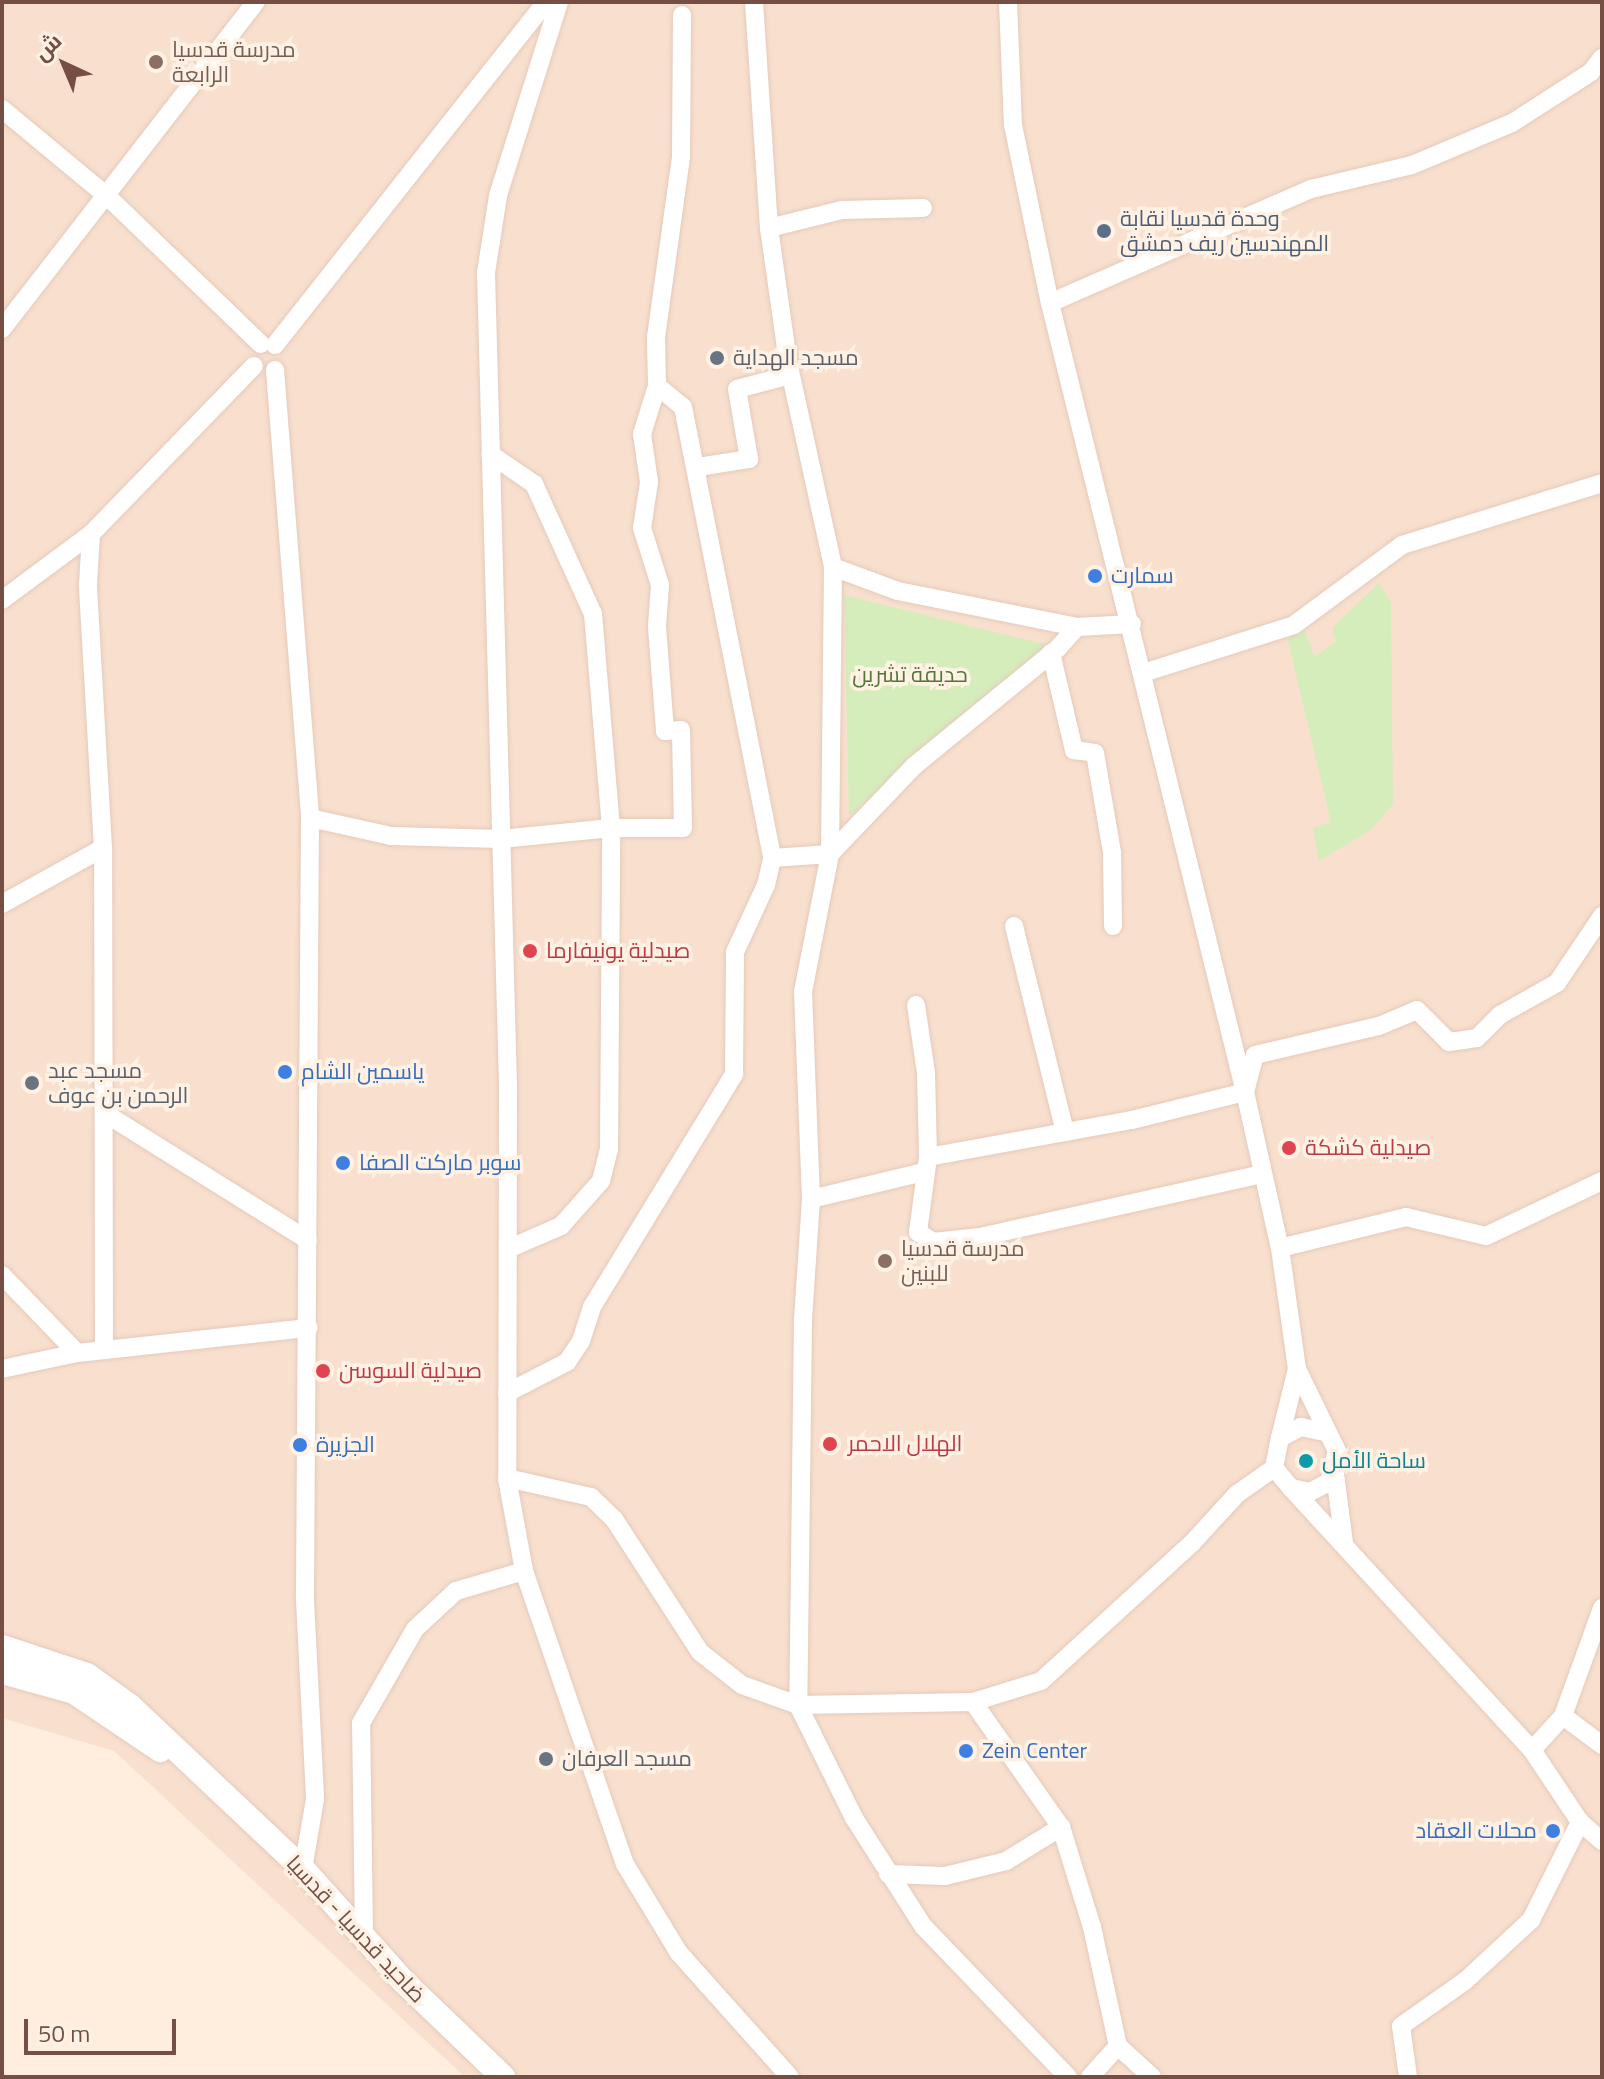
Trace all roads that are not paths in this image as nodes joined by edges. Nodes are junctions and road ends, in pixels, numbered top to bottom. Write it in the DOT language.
graph roads {
  1 [pos="256,2"];
  2 [pos="546,2"];
  3 [pos="559,2"];
  4 [pos="754,2"];
  5 [pos="1008,2"];
  6 [pos="682,15"];
  7 [pos="1602,58"];
  8 [pos="2,109"];
  9 [pos="108,197"];
  10 [pos="923,208"];
  11 [pos="769,228"];
  12 [pos="1050,303"];
  13 [pos="2,329"];
  14 [pos="268,345"];
  15 [pos="254,366"];
  16 [pos="275,370"];
  17 [pos="790,375"];
  18 [pos="657,386"];
  19 [pos="490,454"];
  20 [pos="698,467"];
  21 [pos="1602,483"];
  22 [pos="91,534"];
  23 [pos="833,567"];
  24 [pos="2,600"];
  25 [pos="1132,624"];
  26 [pos="1077,627"];
  27 [pos="1051,653"];
  28 [pos="1143,673"];
  29 [pos="310,818"];
  30 [pos="611,828"];
  31 [pos="501,839"];
  32 [pos="103,848"];
  33 [pos="830,854"];
  34 [pos="772,858"];
  35 [pos="2,904"];
  36 [pos="1602,916"];
  37 [pos="1014,926"];
  38 [pos="1113,926"];
  39 [pos="916,1005"];
  40 [pos="1245,1092"];
  41 [pos="106,1114"];
  42 [pos="1065,1132"];
  43 [pos="926,1164"];
  44 [pos="1261,1174"];
  45 [pos="1602,1181"];
  46 [pos="811,1199"];
  47 [pos="308,1240"];
  48 [pos="1280,1248"];
  49 [pos="508,1249"];
  50 [pos="2,1275"];
  51 [pos="309,1328"];
  52 [pos="104,1347"];
  53 [pos="77,1353"];
  54 [pos="2,1369"];
  55 [pos="1297,1369"];
  56 [pos="507,1393"];
  57 [pos="1324,1432"];
  58 [pos="1280,1438"];
  59 [pos="1274,1468"];
  60 [pos="1335,1474"];
  61 [pos="507,1478"];
  62 [pos="1291,1488"];
  63 [pos="1344,1543"];
  64 [pos="524,1571"];
  65 [pos="1602,1608"];
  66 [pos="2,1647"];
  67 [pos="2,1672"];
  68 [pos="973,1702"];
  69 [pos="798,1705"];
  70 [pos="1563,1716"];
  71 [pos="1602,1745"];
  72 [pos="1532,1750"];
  73 [pos="209,1782"];
  74 [pos="1580,1822"];
  75 [pos="1061,1827"];
  76 [pos="1602,1841"];
  77 [pos="303,1869"];
  78 [pos="888,1874"];
  79 [pos="364,1933"];
  80 [pos="1118,2046"];
  81 [pos="503,2077"];
  82 [pos="790,2077"];
  83 [pos="1068,2077"];
  84 [pos="1090,2077"];
  85 [pos="1152,2077"];
  86 [pos="1408,2077"];
  1 -- 9 [label="street"];
  2 -- 14 [label="street"];
  3 -- 19 [label="street"];
  4 -- 11 [label="street"];
  5 -- 12 [label="street"];
  6 -- 18 [label="street"];
  7 -- 12 [label="street"];
  8 -- 9 [label="street"];
  9 -- 13 [label="street"];
  9 -- 14 [label="street"];
  10 -- 11 [label="street"];
  11 -- 17 [label="street"];
  12 -- 25 [label="street"];
  14 -- 15 [label="street"];
  14 -- 16 [label="street"];
  15 -- 16 [label="street"];
  15 -- 22 [label="street"];
  16 -- 29 [label="street"];
  17 -- 20 [label="street"];
  17 -- 23 [label="street"];
  18 -- 20 [label="street"];
  18 -- 30 [label="street"];
  19 -- 30 [label="street"];
  19 -- 31 [label="street"];
  20 -- 34 [label="street"];
  21 -- 28 [label="street"];
  22 -- 24 [label="street"];
  22 -- 32 [label="street"];
  23 -- 26 [label="street"];
  23 -- 33 [label="street"];
  25 -- 26 [label="street"];
  25 -- 28 [label="street"];
  26 -- 27 [label="street"];
  27 -- 33 [label="street"];
  27 -- 38 [label="street"];
  28 -- 40 [label="street"];
  29 -- 31 [label="street"];
  29 -- 47 [label="street"];
  30 -- 31 [label="street"];
  30 -- 49 [label="street"];
  31 -- 49 [label="street"];
  32 -- 35 [label="street"];
  32 -- 41 [label="street"];
  33 -- 34 [label="street"];
  33 -- 46 [label="street"];
  34 -- 56 [label="street"];
  36 -- 40 [label="street"];
  37 -- 42 [label="street"];
  39 -- 43 [label="street"];
  40 -- 42 [label="street"];
  40 -- 44 [label="street"];
  41 -- 47 [label="street"];
  41 -- 52 [label="street"];
  42 -- 43 [label="street"];
  43 -- 44 [label="street"];
  43 -- 46 [label="street"];
  44 -- 48 [label="street"];
  45 -- 48 [label="street"];
  46 -- 69 [label="street"];
  47 -- 51 [label="street"];
  48 -- 55 [label="street"];
  49 -- 56 [label="street"];
  50 -- 53 [label="street"];
  51 -- 52 [label="street"];
  51 -- 77 [label="street"];
  52 -- 53 [label="street"];
  53 -- 54 [label="street"];
  55 -- 57 [label="street"];
  55 -- 58 [label="street"];
  56 -- 61 [label="street"];
  57 -- 58 [label="street"];
  57 -- 60 [label="street"];
  58 -- 59 [label="street"];
  59 -- 62 [label="street"];
  59 -- 68 [label="street"];
  60 -- 62 [label="street"];
  60 -- 63 [label="street"];
  61 -- 64 [label="street"];
  61 -- 69 [label="street"];
  62 -- 63 [label="street"];
  63 -- 72 [label="street"];
  64 -- 79 [label="street"];
  64 -- 82 [label="street"];
  65 -- 70 [label="street"];
  66 -- 73 [label="main road"];
  67 -- 73 [label="main road"];
  68 -- 69 [label="street"];
  68 -- 75 [label="street"];
  69 -- 78 [label="street"];
  70 -- 71 [label="street"];
  70 -- 72 [label="street"];
  72 -- 74 [label="street"];
  73 -- 77 [label="main road, ضاحيد قدسيا - قدسيا"];
  74 -- 76 [label="street"];
  74 -- 86 [label="street"];
  75 -- 78 [label="street"];
  75 -- 80 [label="street"];
  77 -- 79 [label="main road, ضاحيد قدسيا - قدسيا"];
  78 -- 83 [label="street"];
  79 -- 81 [label="main road, ضاحيد قدسيا - قدسيا"];
  80 -- 84 [label="street"];
  80 -- 85 [label="street"];
}
